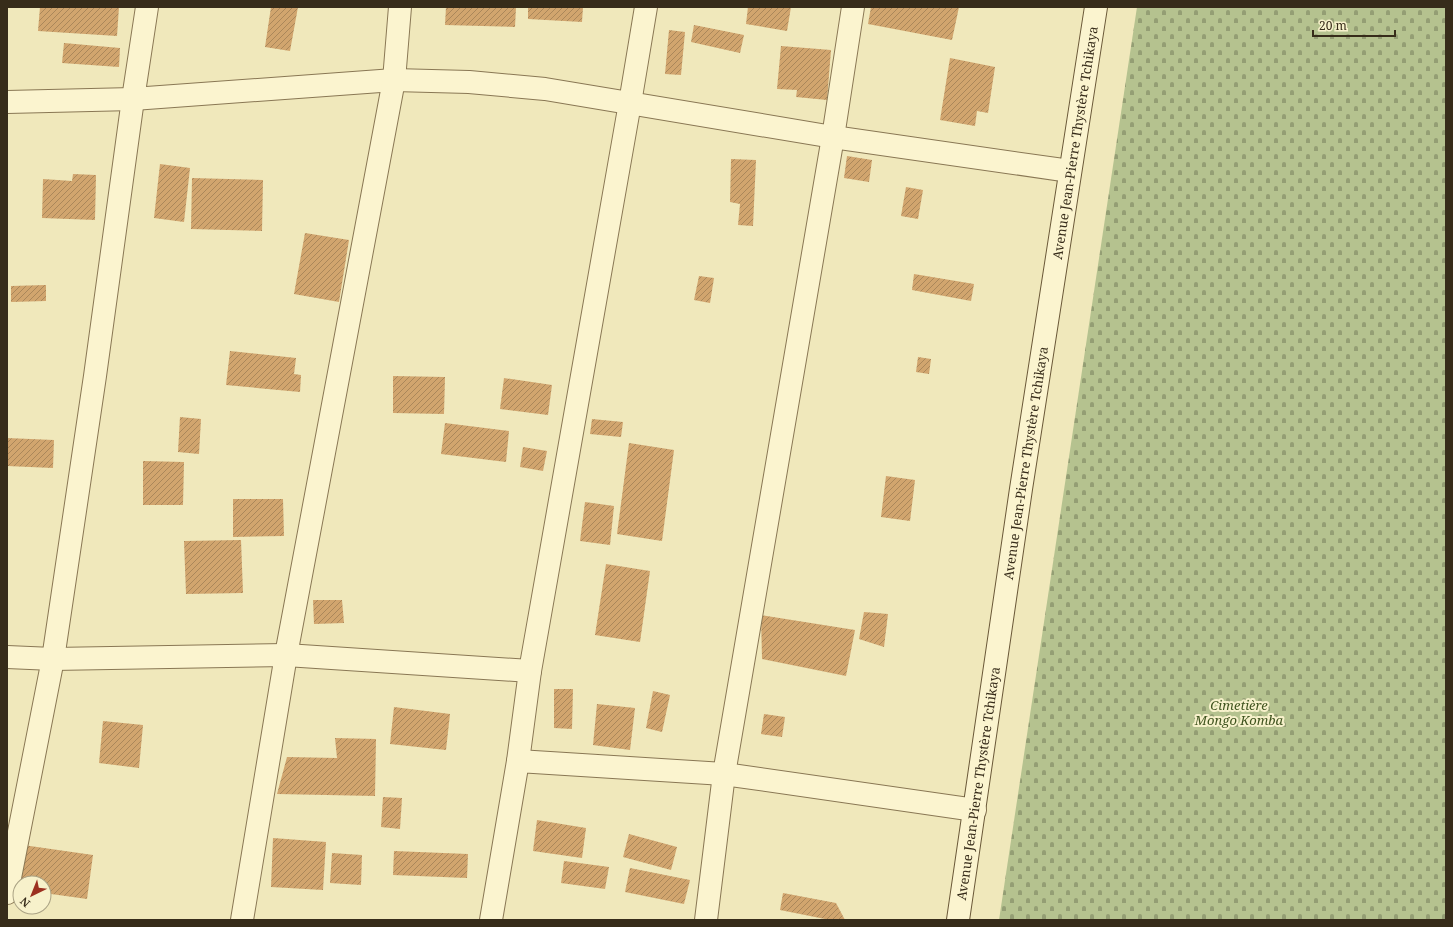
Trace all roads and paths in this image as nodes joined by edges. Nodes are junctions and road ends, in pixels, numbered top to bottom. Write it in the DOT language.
graph roads {
  1 [pos="147,7"];
  2 [pos="400,7"];
  3 [pos="646,7"];
  4 [pos="854,7"];
  5 [pos="1096,7"];
  6 [pos="394,80"];
  7 [pos="132,99"];
  8 [pos="7,102"];
  9 [pos="630,103"];
  10 [pos="833,137"];
  11 [pos="1070,172"];
  12 [pos="286,655"];
  13 [pos="7,657"];
  14 [pos="53,659"];
  15 [pos="530,671"];
  16 [pos="518,760"];
  17 [pos="724,774"];
  18 [pos="975,810"];
  19 [pos="7,893"];
  20 [pos="242,920"];
  21 [pos="491,920"];
  22 [pos="706,920"];
  23 [pos="958,920"];
  1 -- 7 [label="street"];
  2 -- 6 [label="street"];
  3 -- 9 [label="street"];
  4 -- 10 [label="street"];
  5 -- 11 [label="street, Avenue Jean-Pierre Thystère Tchikaya"];
  6 -- 7 [label="street"];
  6 -- 9 [label="street"];
  6 -- 12 [label="street"];
  7 -- 8 [label="street"];
  7 -- 14 [label="street"];
  9 -- 10 [label="street"];
  9 -- 15 [label="street"];
  10 -- 11 [label="street"];
  10 -- 17 [label="street"];
  11 -- 18 [label="street, Avenue Jean-Pierre Thystère Tchikaya"];
  12 -- 14 [label="street"];
  12 -- 15 [label="street"];
  12 -- 20 [label="street"];
  13 -- 14 [label="street"];
  14 -- 19 [label="street"];
  15 -- 16 [label="street"];
  16 -- 17 [label="street"];
  16 -- 21 [label="street"];
  17 -- 18 [label="street"];
  17 -- 22 [label="street"];
  18 -- 23 [label="street, Avenue Jean-Pierre Thystère Tchikaya"];
}
